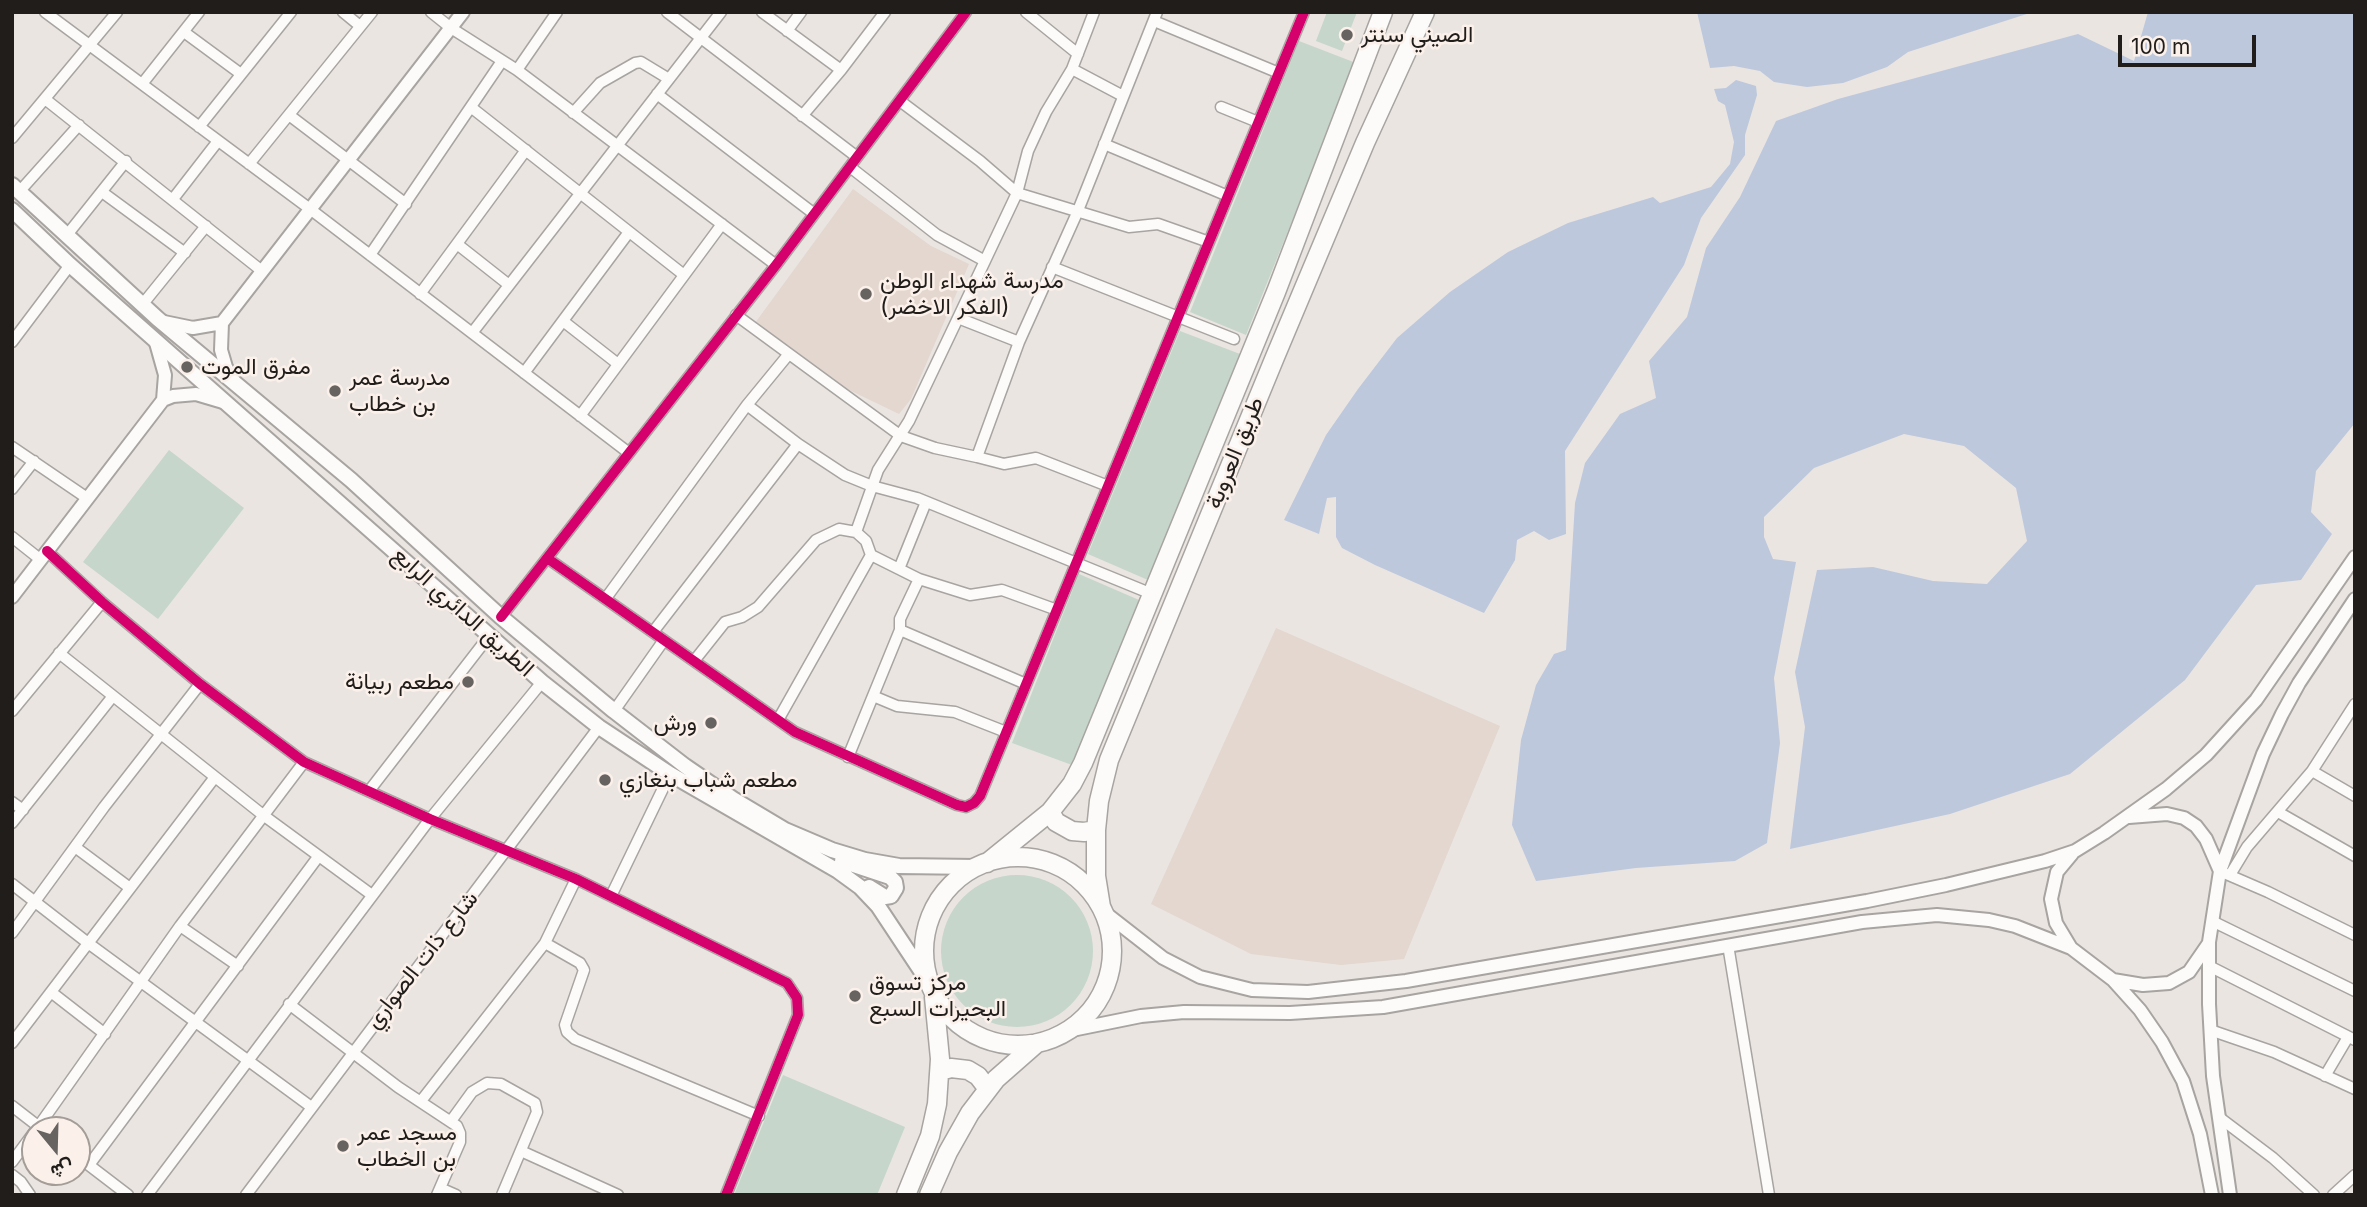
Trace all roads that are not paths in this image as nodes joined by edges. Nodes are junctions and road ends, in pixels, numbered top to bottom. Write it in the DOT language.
graph roads {
  1 [pos="45,12"];
  2 [pos="117,12"];
  3 [pos="199,12"];
  4 [pos="291,12"];
  5 [pos="342,12"];
  6 [pos="372,12"];
  7 [pos="431,12"];
  8 [pos="463,12"];
  9 [pos="557,12"];
  10 [pos="667,12"];
  11 [pos="721,12"];
  12 [pos="762,12"];
  13 [pos="801,12"];
  14 [pos="885,12"];
  15 [pos="966,12"];
  16 [pos="1026,12"];
  17 [pos="1094,12"];
  18 [pos="1304,12"];
  19 [pos="1383,12"];
  20 [pos="1424,12"];
  21 [pos="1156,16"];
  22 [pos="360,26"];
  23 [pos="451,28"];
  24 [pos="787,31"];
  25 [pos="184,32"];
  26 [pos="700,39"];
  27 [pos="89,45"];
  28 [pos="1078,54"];
  29 [pos="502,61"];
  30 [pos="1072,69"];
  31 [pos="517,70"];
  32 [pos="841,71"];
  33 [pos="1279,73"];
  34 [pos="241,74"];
  35 [pos="669,79"];
  36 [pos="142,84"];
  37 [pos="657,94"];
  38 [pos="1123,96"];
  39 [pos="45,99"];
  40 [pos="900,101"];
  41 [pos="1222,107"];
  42 [pos="472,108"];
  43 [pos="573,113"];
  44 [pos="289,115"];
  45 [pos="802,116"];
  46 [pos="1258,122"];
  47 [pos="79,125"];
  48 [pos="199,127"];
  49 [pos="12,138"];
  50 [pos="218,141"];
  51 [pos="1104,144"];
  52 [pos="617,145"];
  53 [pos="526,150"];
  54 [pos="857,157"];
  55 [pos="349,159"];
  56 [pos="126,161"];
  57 [pos="249,164"];
  58 [pos="849,167"];
  59 [pos="16,188"];
  60 [pos="102,192"];
  61 [pos="580,193"];
  62 [pos="1017,193"];
  63 [pos="1228,196"];
  64 [pos="173,199"];
  65 [pos="406,204"];
  66 [pos="310,209"];
  67 [pos="12,210"];
  68 [pos="813,213"];
  69 [pos="1076,213"];
  70 [pos="722,224"];
  71 [pos="206,226"];
  72 [pos="629,232"];
  73 [pos="67,235"];
  74 [pos="1209,242"];
  75 [pos="457,244"];
  76 [pos="185,253"];
  77 [pos="370,256"];
  78 [pos="985,261"];
  79 [pos="70,265"];
  80 [pos="776,265"];
  81 [pos="1052,267"];
  82 [pos="262,271"];
  83 [pos="684,275"];
  84 [pos="509,285"];
  85 [pos="420,294"];
  86 [pos="142,304"];
  87 [pos="736,315"];
  88 [pos="1178,317"];
  89 [pos="958,318"];
  90 [pos="158,319"];
  91 [pos="563,321"];
  92 [pos="222,323"];
  93 [pos="472,333"];
  94 [pos="155,339"];
  95 [pos="1234,339"];
  96 [pos="12,342"];
  97 [pos="1019,342"];
  98 [pos="788,355"];
  99 [pos="618,364"];
  100 [pos="524,373"];
  101 [pos="240,390"];
  102 [pos="163,400"];
  103 [pos="229,405"];
  104 [pos="747,405"];
  105 [pos="580,416"];
  106 [pos="901,436"];
  107 [pos="798,444"];
  108 [pos="12,447"];
  109 [pos="629,453"];
  110 [pos="977,457"];
  111 [pos="34,461"];
  112 [pos="872,486"];
  113 [pos="1108,486"];
  114 [pos="12,489"];
  115 [pos="87,498"];
  116 [pos="926,502"];
  117 [pos="856,532"];
  118 [pos="12,537"];
  119 [pos="44,555"];
  120 [pos="871,555"];
  121 [pos="2355,557"];
  122 [pos="547,558"];
  123 [pos="1077,562"];
  124 [pos="899,569"];
  125 [pos="919,579"];
  126 [pos="1152,594"];
  127 [pos="12,597"];
  128 [pos="606,598"];
  129 [pos="2355,599"];
  130 [pos="102,602"];
  131 [pos="1057,610"];
  132 [pos="501,617"];
  133 [pos="900,631"];
  134 [pos="653,632"];
  135 [pos="489,636"];
  136 [pos="664,640"];
  137 [pos="59,653"];
  138 [pos="694,661"];
  139 [pos="542,682"];
  140 [pos="200,684"];
  141 [pos="1026,684"];
  142 [pos="113,696"];
  143 [pos="873,696"];
  144 [pos="2355,704"];
  145 [pos="12,711"];
  146 [pos="614,711"];
  147 [pos="778,720"];
  148 [pos="599,726"];
  149 [pos="1006,732"];
  150 [pos="160,733"];
  151 [pos="848,757"];
  152 [pos="304,762"];
  153 [pos="2312,771"];
  154 [pos="670,774"];
  155 [pos="215,777"];
  156 [pos="369,791"];
  157 [pos="2355,796"];
  158 [pos="12,802"];
  159 [pos="23,810"];
  160 [pos="1050,812"];
  161 [pos="2278,812"];
  162 [pos="262,815"];
  163 [pos="2128,817"];
  164 [pos="430,819"];
  165 [pos="12,823"];
  166 [pos="1096,830"];
  167 [pos="816,844"];
  168 [pos="75,847"];
  169 [pos="507,850"];
  170 [pos="2075,851"];
  171 [pos="2355,856"];
  172 [pos="318,857"];
  173 [pos="982,865"];
  174 [pos="2225,873"];
  175 [pos="846,876"];
  176 [pos="576,879"];
  177 [pos="12,884"];
  178 [pos="130,888"];
  179 [pos="372,895"];
  180 [pos="611,896"];
  181 [pos="34,901"];
  182 [pos="1102,909"];
  183 [pos="2214,922"];
  184 [pos="180,926"];
  185 [pos="12,933"];
  186 [pos="2355,935"];
  187 [pos="2209,942"];
  188 [pos="88,943"];
  189 [pos="545,943"];
  190 [pos="1728,945"];
  191 [pos="2071,948"];
  192 [pos="2209,965"];
  193 [pos="238,966"];
  194 [pos="2113,980"];
  195 [pos="142,982"];
  196 [pos="931,988"];
  197 [pos="2355,991"];
  198 [pos="51,992"];
  199 [pos="289,1004"];
  200 [pos="196,1023"];
  201 [pos="2210,1030"];
  202 [pos="1067,1031"];
  203 [pos="105,1034"];
  204 [pos="2351,1038"];
  205 [pos="12,1043"];
  206 [pos="1037,1043"];
  207 [pos="352,1051"];
  208 [pos="248,1059"];
  209 [pos="940,1071"];
  210 [pos="2325,1076"];
  211 [pos="988,1089"];
  212 [pos="2355,1089"];
  213 [pos="421,1101"];
  214 [pos="310,1106"];
  215 [pos="47,1116"];
  216 [pos="759,1116"];
  217 [pos="2220,1118"];
  218 [pos="452,1121"];
  219 [pos="521,1151"];
  220 [pos="91,1162"];
  221 [pos="91,1167"];
  222 [pos="12,1175"];
  223 [pos="2355,1175"];
  224 [pos="438,1192"];
  225 [pos="30,1195"];
  226 [pos="128,1195"];
  227 [pos="147,1195"];
  228 [pos="246,1195"];
  229 [pos="456,1195"];
  230 [pos="502,1195"];
  231 [pos="618,1195"];
  232 [pos="726,1195"];
  233 [pos="906,1195"];
  234 [pos="929,1195"];
  235 [pos="1769,1195"];
  236 [pos="2212,1195"];
  237 [pos="2230,1195"];
  238 [pos="2314,1195"];
  239 [pos="2333,1195"];
  1 -- 27 [label="street"];
  2 -- 27 [label="street"];
  3 -- 25 [label="street"];
  4 -- 34 [label="street"];
  5 -- 22 [label="street"];
  6 -- 22 [label="street"];
  7 -- 23 [label="street"];
  8 -- 23 [label="main road"];
  9 -- 31 [label="street"];
  10 -- 26 [label="street"];
  11 -- 26 [label="street"];
  12 -- 24 [label="street"];
  13 -- 24 [label="street"];
  14 -- 32 [label="street"];
  15 -- 40 [label="street"];
  16 -- 28 [label="street"];
  17 -- 28 [label="street"];
  18 -- 33 [label="street"];
  19 -- 126 [label="highway, طريق العروبة"];
  20 -- 166 [label="highway, طريق العروبة"];
  21 -- 33 [label="street"];
  21 -- 38 [label="street"];
  22 -- 44 [label="street"];
  23 -- 29 [label="street"];
  23 -- 55 [label="main road"];
  24 -- 32 [label="street"];
  25 -- 34 [label="street"];
  25 -- 36 [label="street"];
  26 -- 35 [label="street"];
  26 -- 45 [label="street"];
  27 -- 36 [label="street"];
  27 -- 39 [label="street"];
  28 -- 30 [label="street"];
  29 -- 31 [label="street"];
  29 -- 42 [label="street"];
  30 -- 38 [label="street"];
  30 -- 62 [label="street"];
  31 -- 43 [label="street"];
  32 -- 45 [label="street"];
  33 -- 46 [label="street"];
  34 -- 48 [label="street"];
  35 -- 37 [label="street"];
  35 -- 43 [label="street"];
  36 -- 48 [label="street"];
  37 -- 52 [label="street"];
  37 -- 68 [label="street"];
  38 -- 51 [label="street"];
  39 -- 47 [label="street"];
  39 -- 49 [label="street"];
  40 -- 54 [label="street"];
  40 -- 62 [label="street"];
  41 -- 46 [label="street"];
  42 -- 53 [label="street"];
  42 -- 65 [label="street"];
  43 -- 52 [label="street"];
  44 -- 55 [label="street"];
  44 -- 57 [label="street"];
  45 -- 54 [label="street"];
  46 -- 63 [label="street"];
  47 -- 56 [label="street"];
  47 -- 59 [label="street"];
  48 -- 50 [label="street"];
  50 -- 57 [label="street"];
  50 -- 64 [label="street"];
  51 -- 63 [label="street"];
  51 -- 69 [label="street"];
  52 -- 61 [label="street"];
  52 -- 70 [label="street"];
  53 -- 61 [label="street"];
  53 -- 75 [label="street"];
  54 -- 58 [label="street"];
  55 -- 65 [label="street"];
  55 -- 66 [label="main road"];
  56 -- 60 [label="street"];
  56 -- 64 [label="street"];
  57 -- 66 [label="street"];
  58 -- 68 [label="street"];
  58 -- 78 [label="street"];
  59 -- 73 [label="main road, الطريق الدائري الرابع"];
  60 -- 73 [label="street"];
  60 -- 76 [label="street"];
  61 -- 72 [label="street"];
  61 -- 84 [label="street"];
  62 -- 69 [label="street"];
  62 -- 78 [label="street"];
  63 -- 74 [label="street"];
  64 -- 71 [label="street"];
  65 -- 77 [label="street"];
  66 -- 77 [label="street"];
  66 -- 82 [label="main road"];
  67 -- 79 [label="main road, الطريق الدائري الرابع"];
  68 -- 80 [label="street"];
  69 -- 74 [label="street"];
  69 -- 81 [label="street"];
  70 -- 80 [label="street"];
  70 -- 83 [label="street"];
  71 -- 76 [label="street"];
  71 -- 82 [label="street"];
  72 -- 83 [label="street"];
  72 -- 91 [label="street"];
  73 -- 86 [label="main road, الطريق الدائري الرابع"];
  74 -- 88 [label="street"];
  75 -- 84 [label="street"];
  75 -- 85 [label="street"];
  76 -- 86 [label="street"];
  77 -- 85 [label="street"];
  78 -- 89 [label="street"];
  79 -- 94 [label="main road, الطريق الدائري الرابع"];
  79 -- 96 [label="street"];
  80 -- 87 [label="street"];
  81 -- 88 [label="street"];
  81 -- 97 [label="street"];
  82 -- 92 [label="main road"];
  83 -- 99 [label="street"];
  84 -- 93 [label="street"];
  85 -- 93 [label="street"];
  86 -- 90 [label="main road, الطريق الدائري الرابع"];
  87 -- 98 [label="street"];
  87 -- 109 [label="street"];
  88 -- 95 [label="street"];
  88 -- 113 [label="street"];
  89 -- 97 [label="street"];
  89 -- 106 [label="street"];
  90 -- 92 [label="main road"];
  90 -- 101 [label="main road, الطريق الدائري الرابع"];
  91 -- 99 [label="street"];
  91 -- 100 [label="street"];
  92 -- 101 [label="main road"];
  93 -- 100 [label="street"];
  94 -- 102 [label="main road"];
  94 -- 103 [label="main road, الطريق الدائري الرابع"];
  97 -- 110 [label="street"];
  98 -- 104 [label="street"];
  98 -- 106 [label="street"];
  99 -- 105 [label="street"];
  100 -- 105 [label="street"];
  101 -- 132 [label="main road, الطريق الدائري الرابع"];
  102 -- 103 [label="main road"];
  102 -- 115 [label="main road"];
  103 -- 135 [label="main road, الطريق الدائري الرابع"];
  104 -- 107 [label="street"];
  104 -- 128 [label="street"];
  105 -- 109 [label="street"];
  106 -- 110 [label="street"];
  106 -- 112 [label="street"];
  107 -- 112 [label="street"];
  107 -- 134 [label="street"];
  108 -- 111 [label="street"];
  109 -- 122 [label="street"];
  110 -- 113 [label="street"];
  111 -- 114 [label="street"];
  111 -- 115 [label="street"];
  112 -- 116 [label="street"];
  112 -- 117 [label="street"];
  113 -- 123 [label="street"];
  115 -- 119 [label="main road"];
  116 -- 123 [label="street"];
  116 -- 124 [label="street"];
  117 -- 120 [label="street"];
  117 -- 138 [label="street"];
  118 -- 119 [label="street"];
  119 -- 127 [label="main road"];
  119 -- 130 [label="street"];
  120 -- 124 [label="street"];
  120 -- 147 [label="street"];
  121 -- 163 [label="main road"];
  122 -- 128 [label="street"];
  122 -- 132 [label="street"];
  123 -- 126 [label="street"];
  123 -- 131 [label="street"];
  124 -- 125 [label="street"];
  125 -- 131 [label="street"];
  125 -- 133 [label="street"];
  126 -- 160 [label="highway, طريق العروبة"];
  128 -- 134 [label="street"];
  129 -- 174 [label="main road"];
  130 -- 137 [label="street"];
  130 -- 140 [label="street"];
  131 -- 141 [label="street"];
  132 -- 146 [label="main road, الطريق الدائري الرابع"];
  133 -- 141 [label="street"];
  133 -- 143 [label="street"];
  134 -- 136 [label="street"];
  135 -- 139 [label="main road, الطريق الدائري الرابع"];
  135 -- 156 [label="street"];
  136 -- 138 [label="street"];
  136 -- 146 [label="street"];
  137 -- 142 [label="street"];
  137 -- 145 [label="street"];
  138 -- 147 [label="street"];
  139 -- 148 [label="main road, الطريق الدائري الرابع"];
  139 -- 164 [label="street"];
  140 -- 150 [label="street"];
  140 -- 152 [label="street"];
  141 -- 149 [label="street"];
  142 -- 150 [label="street"];
  142 -- 159 [label="street"];
  143 -- 149 [label="street"];
  143 -- 151 [label="street"];
  144 -- 153 [label="street"];
  146 -- 167 [label="main road, الطريق الدائري الرابع"];
  147 -- 151 [label="street"];
  148 -- 154 [label="main road, الطريق الدائري الرابع"];
  148 -- 169 [label="street, شارع ذات الصواري"];
  149 -- 151 [label="street"];
  150 -- 155 [label="street"];
  150 -- 168 [label="street"];
  152 -- 156 [label="street"];
  152 -- 162 [label="street"];
  153 -- 157 [label="street"];
  153 -- 161 [label="street"];
  154 -- 175 [label="main road, الطريق الدائري الرابع"];
  154 -- 180 [label="street"];
  155 -- 162 [label="street"];
  155 -- 178 [label="street"];
  156 -- 164 [label="street"];
  158 -- 159 [label="street"];
  159 -- 165 [label="street"];
  160 -- 166 [label="highway"];
  160 -- 173 [label="highway, طريق العروبة"];
  161 -- 171 [label="street"];
  161 -- 174 [label="street"];
  162 -- 172 [label="street"];
  162 -- 184 [label="street"];
  163 -- 170 [label="main road"];
  163 -- 174 [label="main road"];
  164 -- 169 [label="street"];
  164 -- 179 [label="street"];
  166 -- 182 [label="highway, طريق العروبة"];
  167 -- 173 [label="main road, الطريق الدائري الرابع"];
  167 -- 175 [label="main road"];
  168 -- 178 [label="street"];
  168 -- 181 [label="street"];
  169 -- 176 [label="street"];
  169 -- 207 [label="street, شارع ذات الصواري"];
  170 -- 182 [label="main road"];
  170 -- 191 [label="main road"];
  172 -- 179 [label="street"];
  172 -- 193 [label="street"];
  173 -- 182 [label="highway"];
  173 -- 196 [label="highway"];
  174 -- 183 [label="main road"];
  174 -- 186 [label="street"];
  175 -- 196 [label="main road, الطريق الدائري الرابع"];
  176 -- 180 [label="street"];
  176 -- 189 [label="street"];
  177 -- 181 [label="street"];
  178 -- 188 [label="street"];
  179 -- 199 [label="street"];
  180 -- 216 [label="street"];
  181 -- 185 [label="street"];
  181 -- 188 [label="street"];
  182 -- 202 [label="highway"];
  183 -- 187 [label="main road"];
  183 -- 197 [label="street"];
  184 -- 193 [label="street"];
  184 -- 195 [label="street"];
  187 -- 192 [label="main road"];
  187 -- 194 [label="main road"];
  188 -- 195 [label="street"];
  188 -- 198 [label="street"];
  189 -- 213 [label="street"];
  189 -- 216 [label="street"];
  190 -- 191 [label="main road"];
  190 -- 202 [label="main road"];
  190 -- 235 [label="street"];
  191 -- 194 [label="main road"];
  192 -- 201 [label="main road"];
  192 -- 204 [label="street"];
  193 -- 200 [label="street"];
  194 -- 236 [label="main road"];
  195 -- 200 [label="street"];
  195 -- 203 [label="street"];
  196 -- 206 [label="highway"];
  196 -- 209 [label="highway"];
  198 -- 203 [label="street"];
  198 -- 205 [label="street"];
  199 -- 207 [label="street"];
  199 -- 208 [label="street"];
  200 -- 208 [label="street"];
  200 -- 220 [label="street"];
  201 -- 210 [label="street"];
  201 -- 217 [label="main road"];
  202 -- 206 [label="highway"];
  203 -- 215 [label="street"];
  204 -- 210 [label="street"];
  206 -- 211 [label="highway"];
  207 -- 213 [label="street"];
  207 -- 214 [label="street, شارع ذات الصواري"];
  208 -- 214 [label="street"];
  208 -- 227 [label="street"];
  209 -- 211 [label="highway"];
  209 -- 233 [label="highway"];
  210 -- 212 [label="street"];
  211 -- 234 [label="highway"];
  213 -- 218 [label="street"];
  214 -- 228 [label="street, شارع ذات الصواري"];
  216 -- 232 [label="street"];
  217 -- 237 [label="main road"];
  217 -- 238 [label="street"];
  218 -- 219 [label="street"];
  218 -- 224 [label="street"];
  219 -- 230 [label="street"];
  219 -- 231 [label="street"];
  221 -- 226 [label="street"];
  222 -- 225 [label="street"];
  223 -- 239 [label="street"];
  224 -- 229 [label="street"];
}
